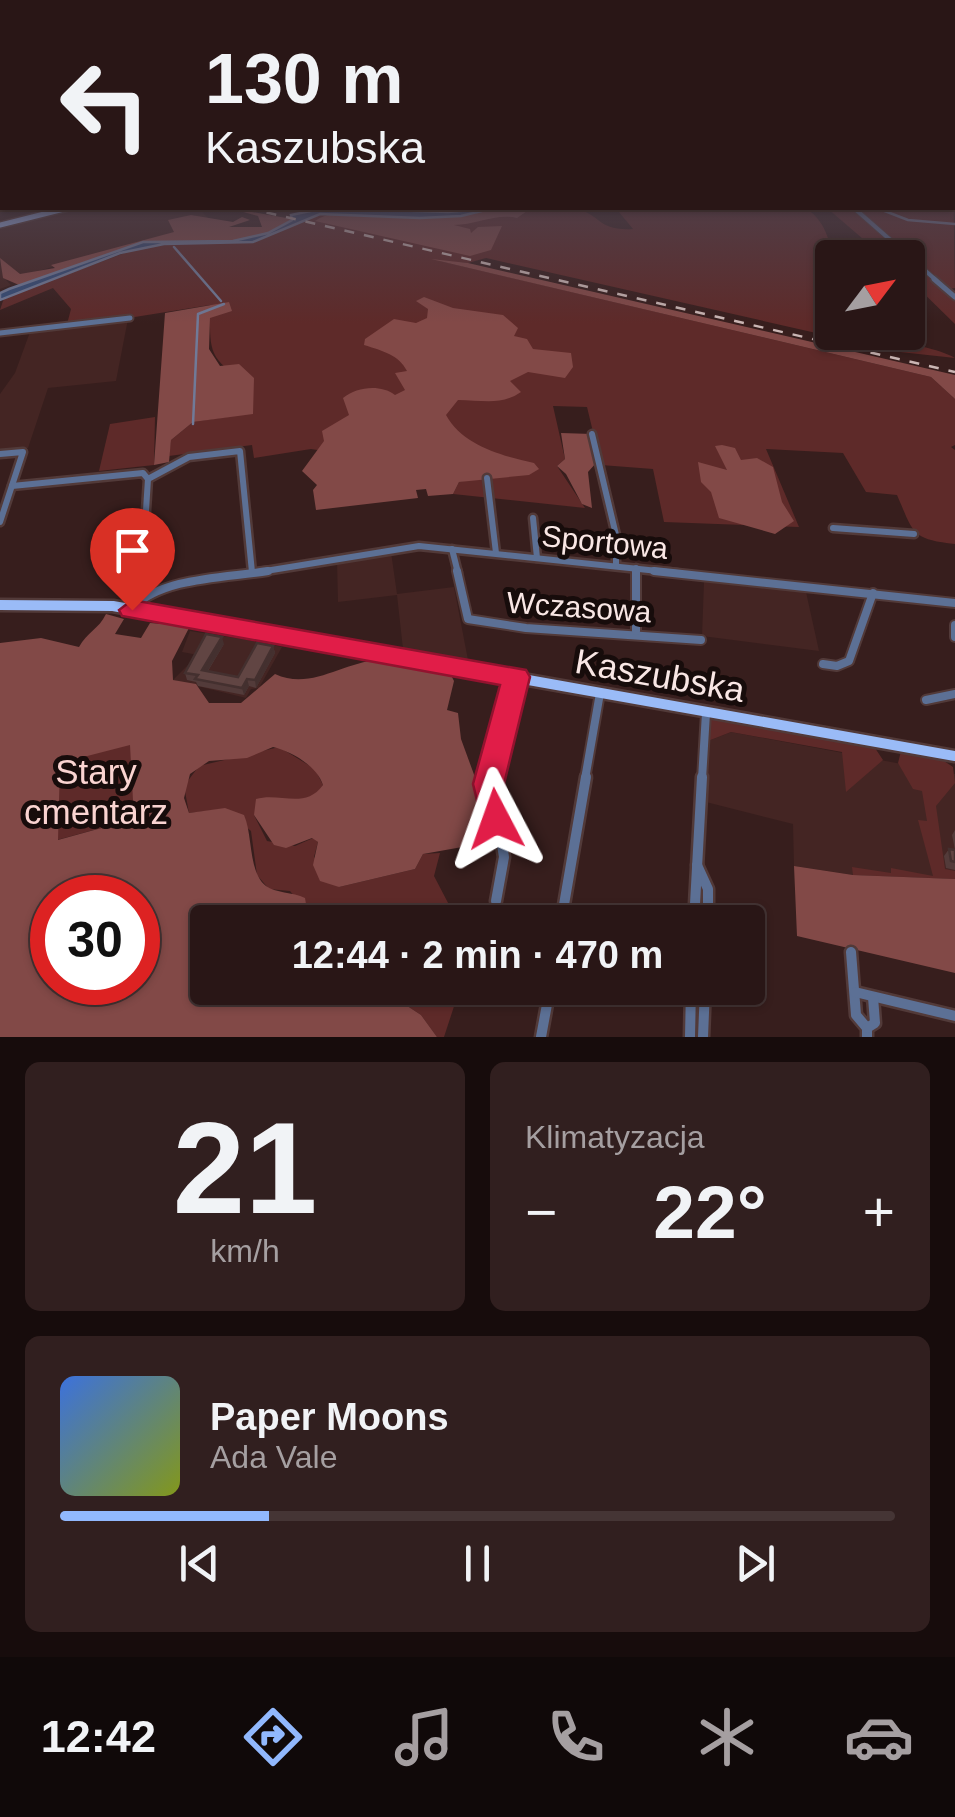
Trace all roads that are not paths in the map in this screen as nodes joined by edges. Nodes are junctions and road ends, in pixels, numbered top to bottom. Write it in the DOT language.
graph roads {
  1 [pos="874,225"];
  2 [pos="955,296"];
  3 [pos="130,318"];
  4 [pos="0,332"];
  5 [pos="592,434"];
  6 [pos="0,454"];
  7 [pos="148,478"];
  8 [pos="488,478"];
  9 [pos="12,486"];
  10 [pos="533,518"];
  11 [pos="0,522"];
  12 [pos="833,528"];
  13 [pos="914,534"];
  14 [pos="452,548"];
  15 [pos="496,553"];
  16 [pos="537,558"];
  17 [pos="616,566"];
  18 [pos="636,568"];
  19 [pos="252,572"];
  20 [pos="142,582"];
  21 [pos="873,593"];
  22 [pos="955,603"];
  23 [pos="0,605"];
  24 [pos="132,610"];
  25 [pos="955,625"];
  26 [pos="636,632"];
  27 [pos="955,636"];
  28 [pos="700,640"];
  29 [pos="823,664"];
  30 [pos="516,677"];
  31 [pos="600,692"];
  32 [pos="955,694"];
  33 [pos="926,700"];
  34 [pos="706,712"];
  35 [pos="955,756"];
  36 [pos="697,864"];
  37 [pos="496,901"];
  38 [pos="564,905"];
  39 [pos="695,905"];
  40 [pos="708,905"];
  41 [pos="851,952"];
  42 [pos="855,992"];
  43 [pos="873,997"];
  44 [pos="547,1005"];
  45 [pos="691,1005"];
  46 [pos="704,1005"];
  47 [pos="955,1016"];
  48 [pos="867,1032"];
  49 [pos="690,1034"];
  50 [pos="703,1036"];
  51 [pos="540,1037"];
  1 -- 2 [label="street"];
  3 -- 4 [label="street"];
  5 -- 17 [label="street"];
  6 -- 9 [label="street"];
  7 -- 9 [label="street"];
  7 -- 19 [label="street"];
  7 -- 20 [label="street"];
  8 -- 15 [label="street"];
  9 -- 11 [label="street"];
  10 -- 16 [label="street"];
  12 -- 13 [label="street"];
  14 -- 15 [label="street, Sportowa"];
  14 -- 19 [label="street, Sportowa"];
  14 -- 26 [label="street, Wczasowa"];
  15 -- 16 [label="street, Sportowa"];
  16 -- 17 [label="street, Sportowa"];
  17 -- 18 [label="street, Sportowa"];
  18 -- 21 [label="street, Sportowa"];
  18 -- 26 [label="street"];
  19 -- 24 [label="street, Sportowa"];
  21 -- 22 [label="street, Sportowa"];
  21 -- 29 [label="street"];
  23 -- 24 [label="main road, Kaszubska"];
  24 -- 30 [label="main road, Kaszubska"];
  25 -- 27 [label="street"];
  26 -- 28 [label="street, Wczasowa"];
  30 -- 31 [label="main road, Kaszubska"];
  30 -- 37 [label="street"];
  31 -- 34 [label="main road, Kaszubska"];
  31 -- 38 [label="street"];
  32 -- 33 [label="street"];
  34 -- 35 [label="main road, Kaszubska"];
  34 -- 36 [label="street"];
  36 -- 39 [label="street"];
  36 -- 40 [label="street"];
  41 -- 42 [label="street"];
  42 -- 43 [label="street"];
  42 -- 48 [label="street"];
  43 -- 47 [label="street"];
  43 -- 48 [label="street"];
  44 -- 51 [label="street"];
  45 -- 49 [label="street"];
  46 -- 50 [label="street"];
  49 -- 50 [label="street"];
}
